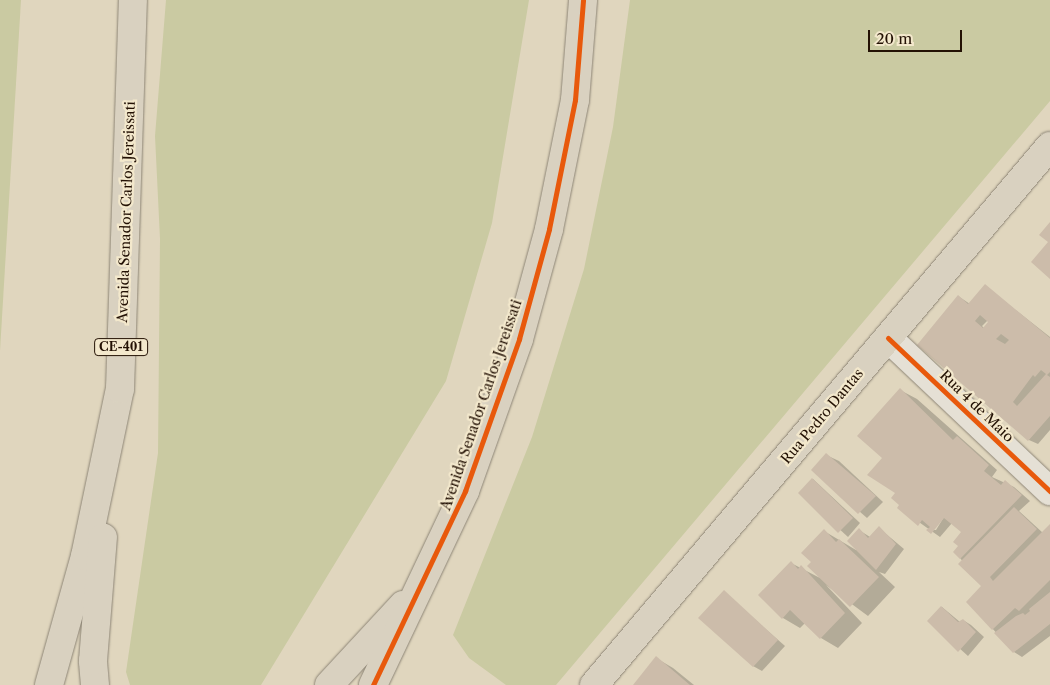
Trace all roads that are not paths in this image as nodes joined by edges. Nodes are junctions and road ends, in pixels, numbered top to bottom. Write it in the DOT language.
graph roads {
  1 [pos="133,0"];
  2 [pos="583,0"];
  3 [pos="1050,146"];
  4 [pos="888,338"];
  5 [pos="120,390"];
  6 [pos="1050,491"];
  7 [pos="420,587"];
  8 [pos="49,685"];
  9 [pos="95,685"];
  10 [pos="329,685"];
  11 [pos="372,685"];
  12 [pos="594,685"];
  1 -- 5 [label="main road, Avenida Senador Carlos Jereissati / CE-401"];
  2 -- 7 [label="main road, Avenida Senador Carlos Jereissati"];
  3 -- 4 [label="main road, Rua Pedro Dantas"];
  4 -- 6 [label="street, Rua 4 de Maio"];
  4 -- 12 [label="main road, Rua Pedro Dantas"];
  5 -- 8 [label="main road, Avenida Senador Carlos Jereissati / CE-401"];
  5 -- 9 [label="main road"];
  7 -- 10 [label="main road"];
  7 -- 11 [label="main road, Avenida Senador Carlos Jereissati"];
}
